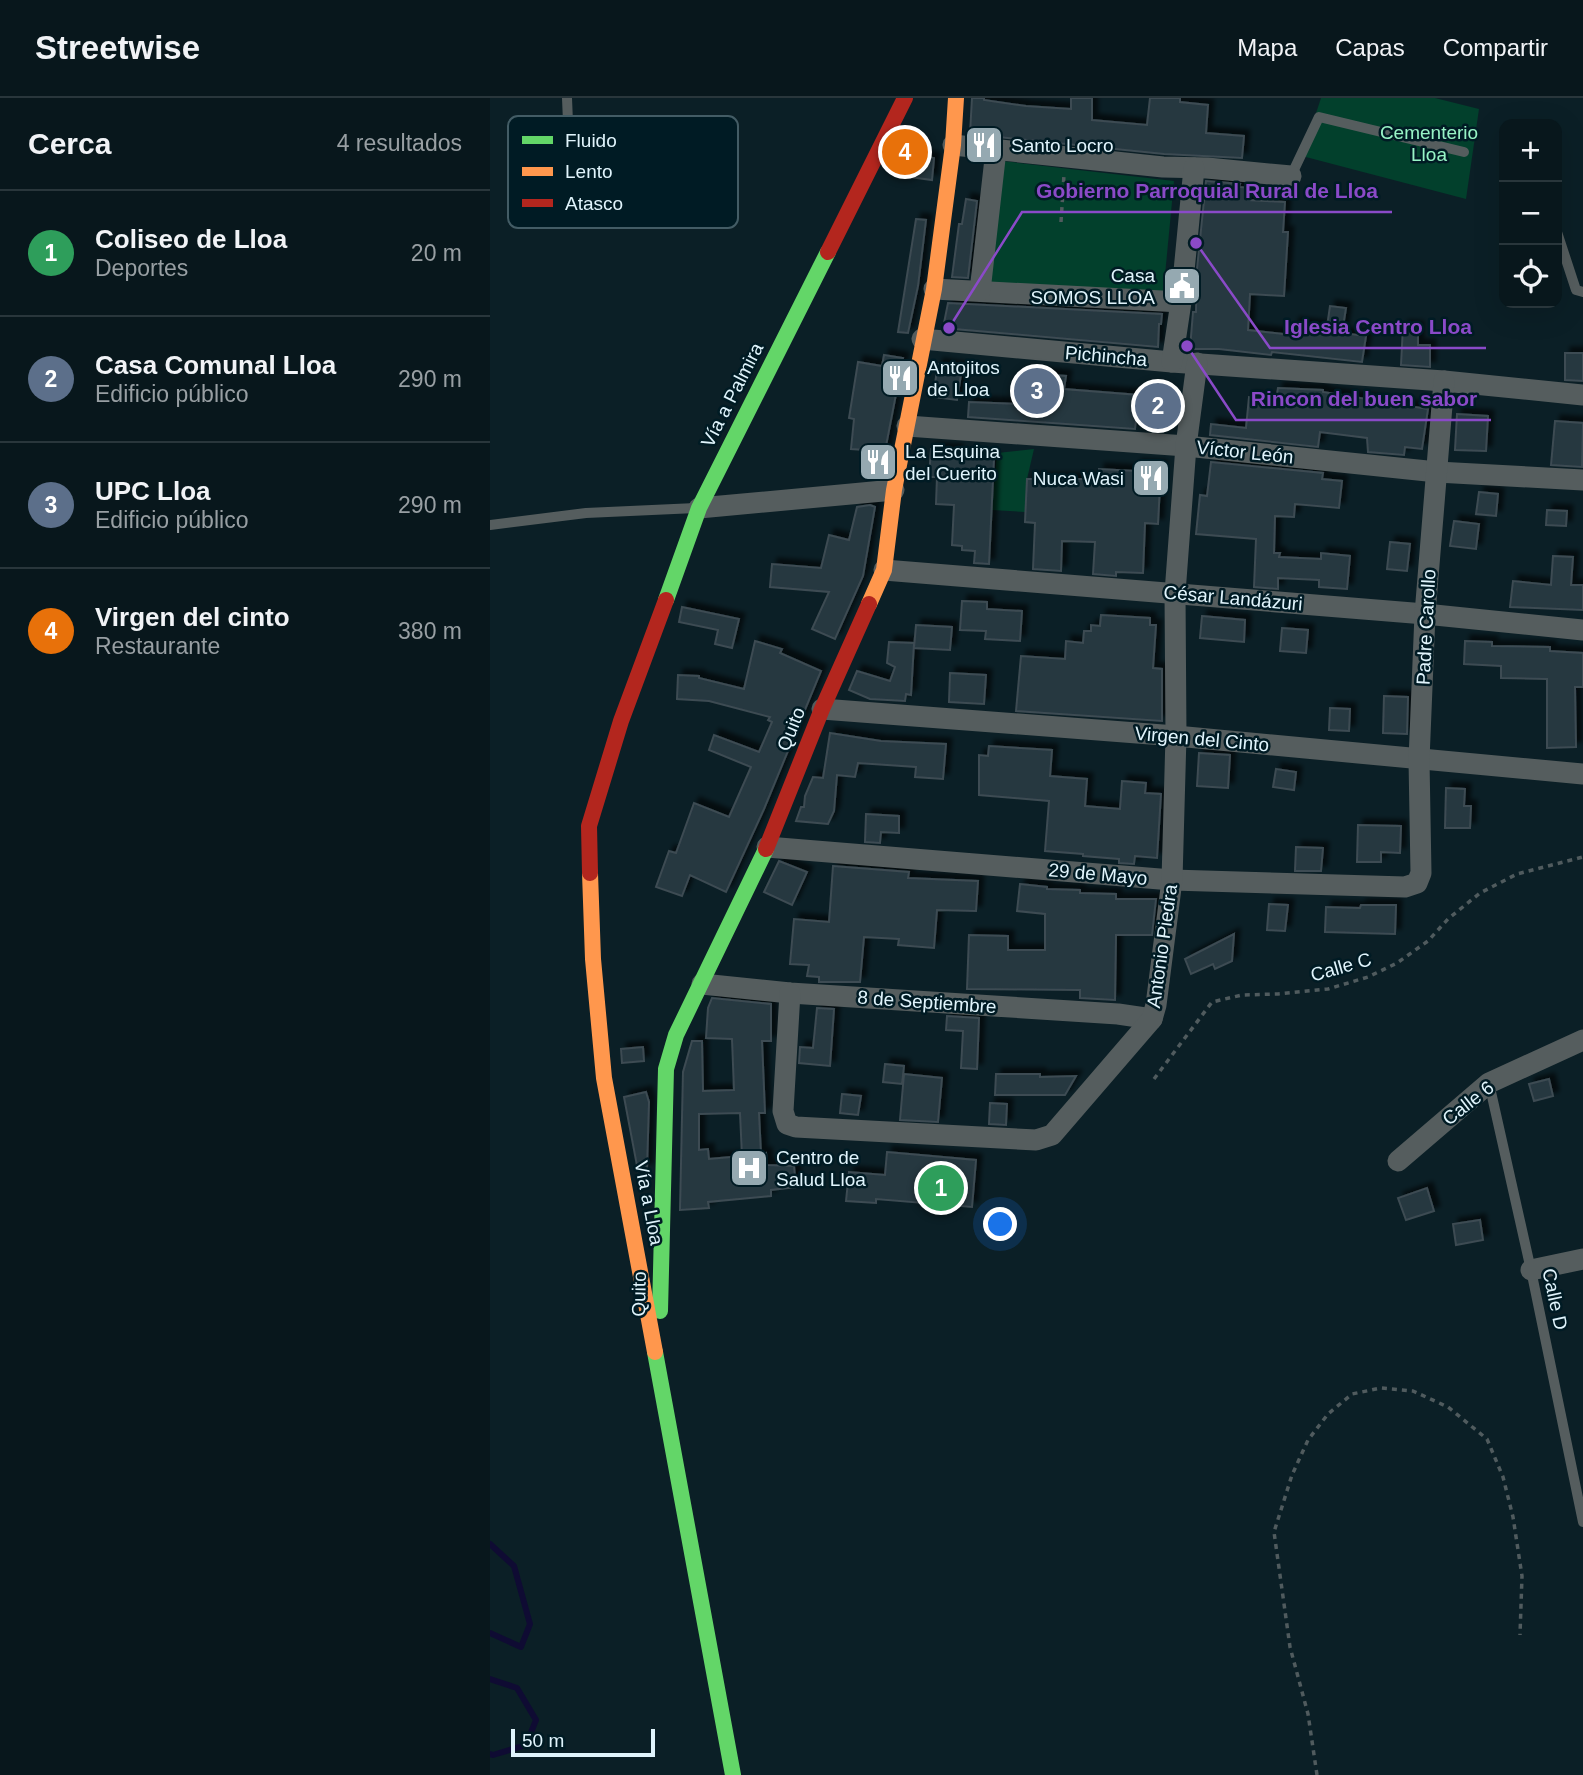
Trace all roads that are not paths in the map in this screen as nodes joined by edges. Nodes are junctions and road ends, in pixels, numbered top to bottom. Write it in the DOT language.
graph roads {
  1 [pos="567,98"];
  2 [pos="905,98"];
  3 [pos="956,98"];
  4 [pos="568,116"];
  5 [pos="953,145"];
  6 [pos="996,150"];
  7 [pos="1464,152"];
  8 [pos="1194,168"];
  9 [pos="1291,176"];
  10 [pos="1561,245"];
  11 [pos="934,289"];
  12 [pos="980,291"];
  13 [pos="1583,292"];
  14 [pos="1181,302"];
  15 [pos="922,339"];
  16 [pos="1172,362"];
  17 [pos="1197,363"];
  18 [pos="1444,381"];
  19 [pos="1583,395"];
  20 [pos="907,426"];
  21 [pos="1186,446"];
  22 [pos="1437,472"];
  23 [pos="1583,480"];
  24 [pos="894,490"];
  25 [pos="699,508"];
  26 [pos="490,525"];
  27 [pos="884,570"];
  28 [pos="1175,593"];
  29 [pos="1424,614"];
  30 [pos="1583,629"];
  31 [pos="821,709"];
  32 [pos="621,721"];
  33 [pos="1176,736"];
  34 [pos="1419,760"];
  35 [pos="1583,774"];
  36 [pos="767,847"];
  37 [pos="1421,873"];
  38 [pos="1171,880"];
  39 [pos="702,984"];
  40 [pos="790,993"];
  41 [pos="1152,1019"];
  42 [pos="1583,1040"];
  43 [pos="1489,1083"];
  44 [pos="1398,1161"];
  45 [pos="1583,1259"];
  46 [pos="1531,1270"];
  47 [pos="659,1366"];
  48 [pos="1583,1522"];
  49 [pos="733,1775"];
  1 -- 4 [label="lane"];
  2 -- 25 [label="street, Vía a Palmira"];
  3 -- 5 [label="street, Quito"];
  5 -- 6 [label="street"];
  5 -- 11 [label="street, Quito"];
  6 -- 8 [label="street"];
  6 -- 12 [label="street"];
  7 -- 9 [label="lane"];
  8 -- 9 [label="street"];
  8 -- 14 [label="street"];
  10 -- 13 [label="lane"];
  11 -- 12 [label="street"];
  11 -- 15 [label="street, Quito"];
  12 -- 14 [label="street"];
  14 -- 16 [label="street"];
  15 -- 16 [label="street, Pichincha"];
  15 -- 20 [label="street, Quito"];
  16 -- 17 [label="street, Pichincha"];
  17 -- 18 [label="street, Pichincha"];
  17 -- 21 [label="street, Antonio Piedra"];
  18 -- 19 [label="street, Pichincha"];
  18 -- 22 [label="street, Padre Carollo"];
  20 -- 21 [label="street, Víctor León"];
  20 -- 24 [label="street, Quito"];
  21 -- 22 [label="street, Víctor León"];
  21 -- 28 [label="street, Antonio Piedra"];
  22 -- 23 [label="street, Víctor León"];
  22 -- 29 [label="street, Padre Carollo"];
  24 -- 25 [label="street"];
  24 -- 27 [label="street, Quito"];
  25 -- 26 [label="lane"];
  25 -- 32 [label="street, Vía a Palmira"];
  27 -- 28 [label="street, César Landázuri"];
  27 -- 31 [label="street, Quito"];
  28 -- 29 [label="street, César Landázuri"];
  28 -- 33 [label="street, Antonio Piedra"];
  29 -- 30 [label="street, César Landázuri"];
  29 -- 34 [label="street, Padre Carollo"];
  31 -- 33 [label="street, Virgen del Cinto"];
  31 -- 36 [label="street, Quito"];
  32 -- 47 [label="street, Vía a Lloa"];
  33 -- 34 [label="street, Virgen del Cinto"];
  33 -- 38 [label="street, Antonio Piedra"];
  34 -- 35 [label="street, Virgen del Cinto"];
  34 -- 37 [label="street, Padre Carollo"];
  36 -- 38 [label="street, 29 de Mayo"];
  36 -- 39 [label="street, Quito"];
  37 -- 38 [label="street, 29 de Mayo"];
  38 -- 41 [label="street, Antonio Piedra"];
  39 -- 40 [label="street, 8 de Septiembre"];
  39 -- 47 [label="street, Quito"];
  40 -- 41 [label="street, 8 de Septiembre"];
  40 -- 41 [label="street, Antonio Piedra"];
  42 -- 43 [label="street, Calle 6"];
  43 -- 44 [label="street, Calle 6"];
  43 -- 46 [label="lane, Calle D"];
  45 -- 46 [label="street"];
  46 -- 48 [label="lane, Calle D"];
  47 -- 49 [label="street, Vía a Lloa"];
}
